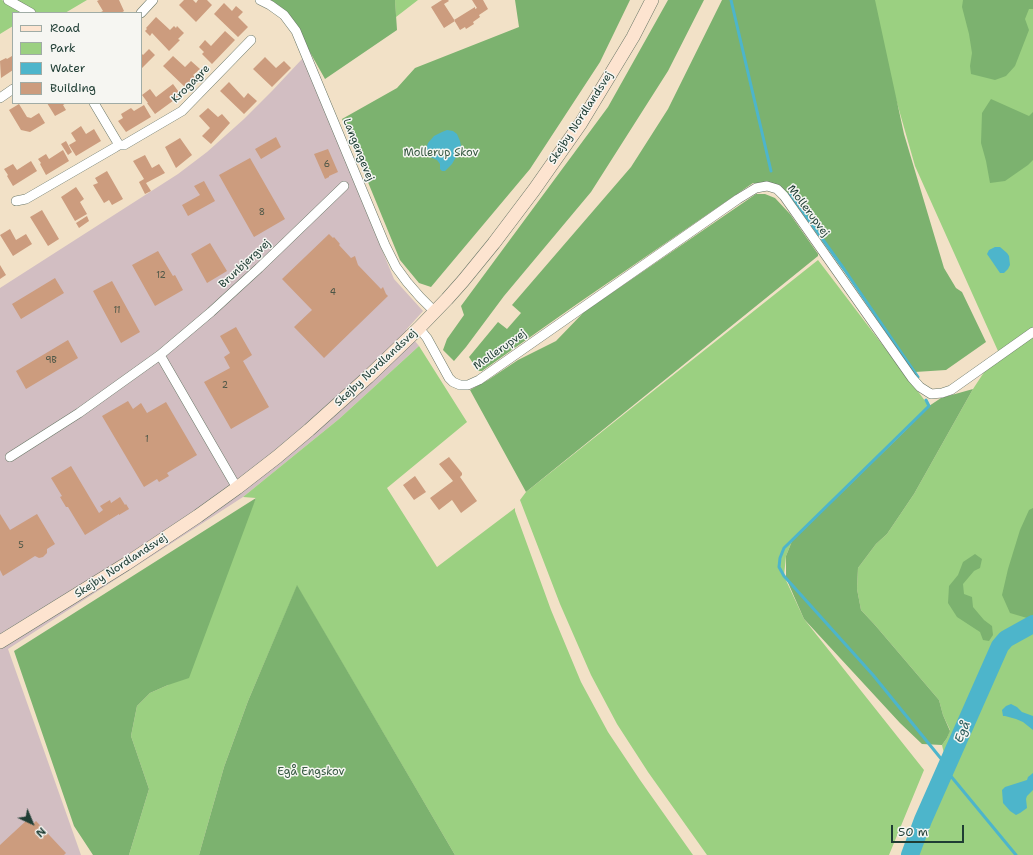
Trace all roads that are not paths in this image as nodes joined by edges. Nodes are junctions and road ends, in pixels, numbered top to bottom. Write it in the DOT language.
graph roads {
  1 [pos="8,0"];
  2 [pos="153,0"];
  3 [pos="260,0"];
  4 [pos="652,0"];
  5 [pos="29,12"];
  6 [pos="142,12"];
  7 [pos="250,40"];
  8 [pos="12,90"];
  9 [pos="0,98"];
  10 [pos="95,104"];
  11 [pos="119,145"];
  12 [pos="344,186"];
  13 [pos="16,202"];
  14 [pos="435,312"];
  15 [pos="419,328"];
  16 [pos="1033,332"];
  17 [pos="160,354"];
  18 [pos="10,457"];
  19 [pos="237,488"];
  20 [pos="2,640"];
  1 -- 5 [label="street"];
  2 -- 6 [label="street"];
  3 -- 14 [label="street, Langengevej"];
  4 -- 14 [label="street, Skejby Nordlandsvej"];
  7 -- 11 [label="street, Krogagre"];
  8 -- 9 [label="street"];
  10 -- 11 [label="street"];
  11 -- 13 [label="street, Krogagre"];
  12 -- 17 [label="street, Brunbjergvej"];
  14 -- 15 [label="street, Skejby Nordlandsvej"];
  15 -- 16 [label="street, Mollerupvej"];
  15 -- 19 [label="street, Skejby Nordlandsvej"];
  17 -- 18 [label="street, Brunbjergvej"];
  17 -- 19 [label="street"];
  19 -- 20 [label="street, Skejby Nordlandsvej"];
}
